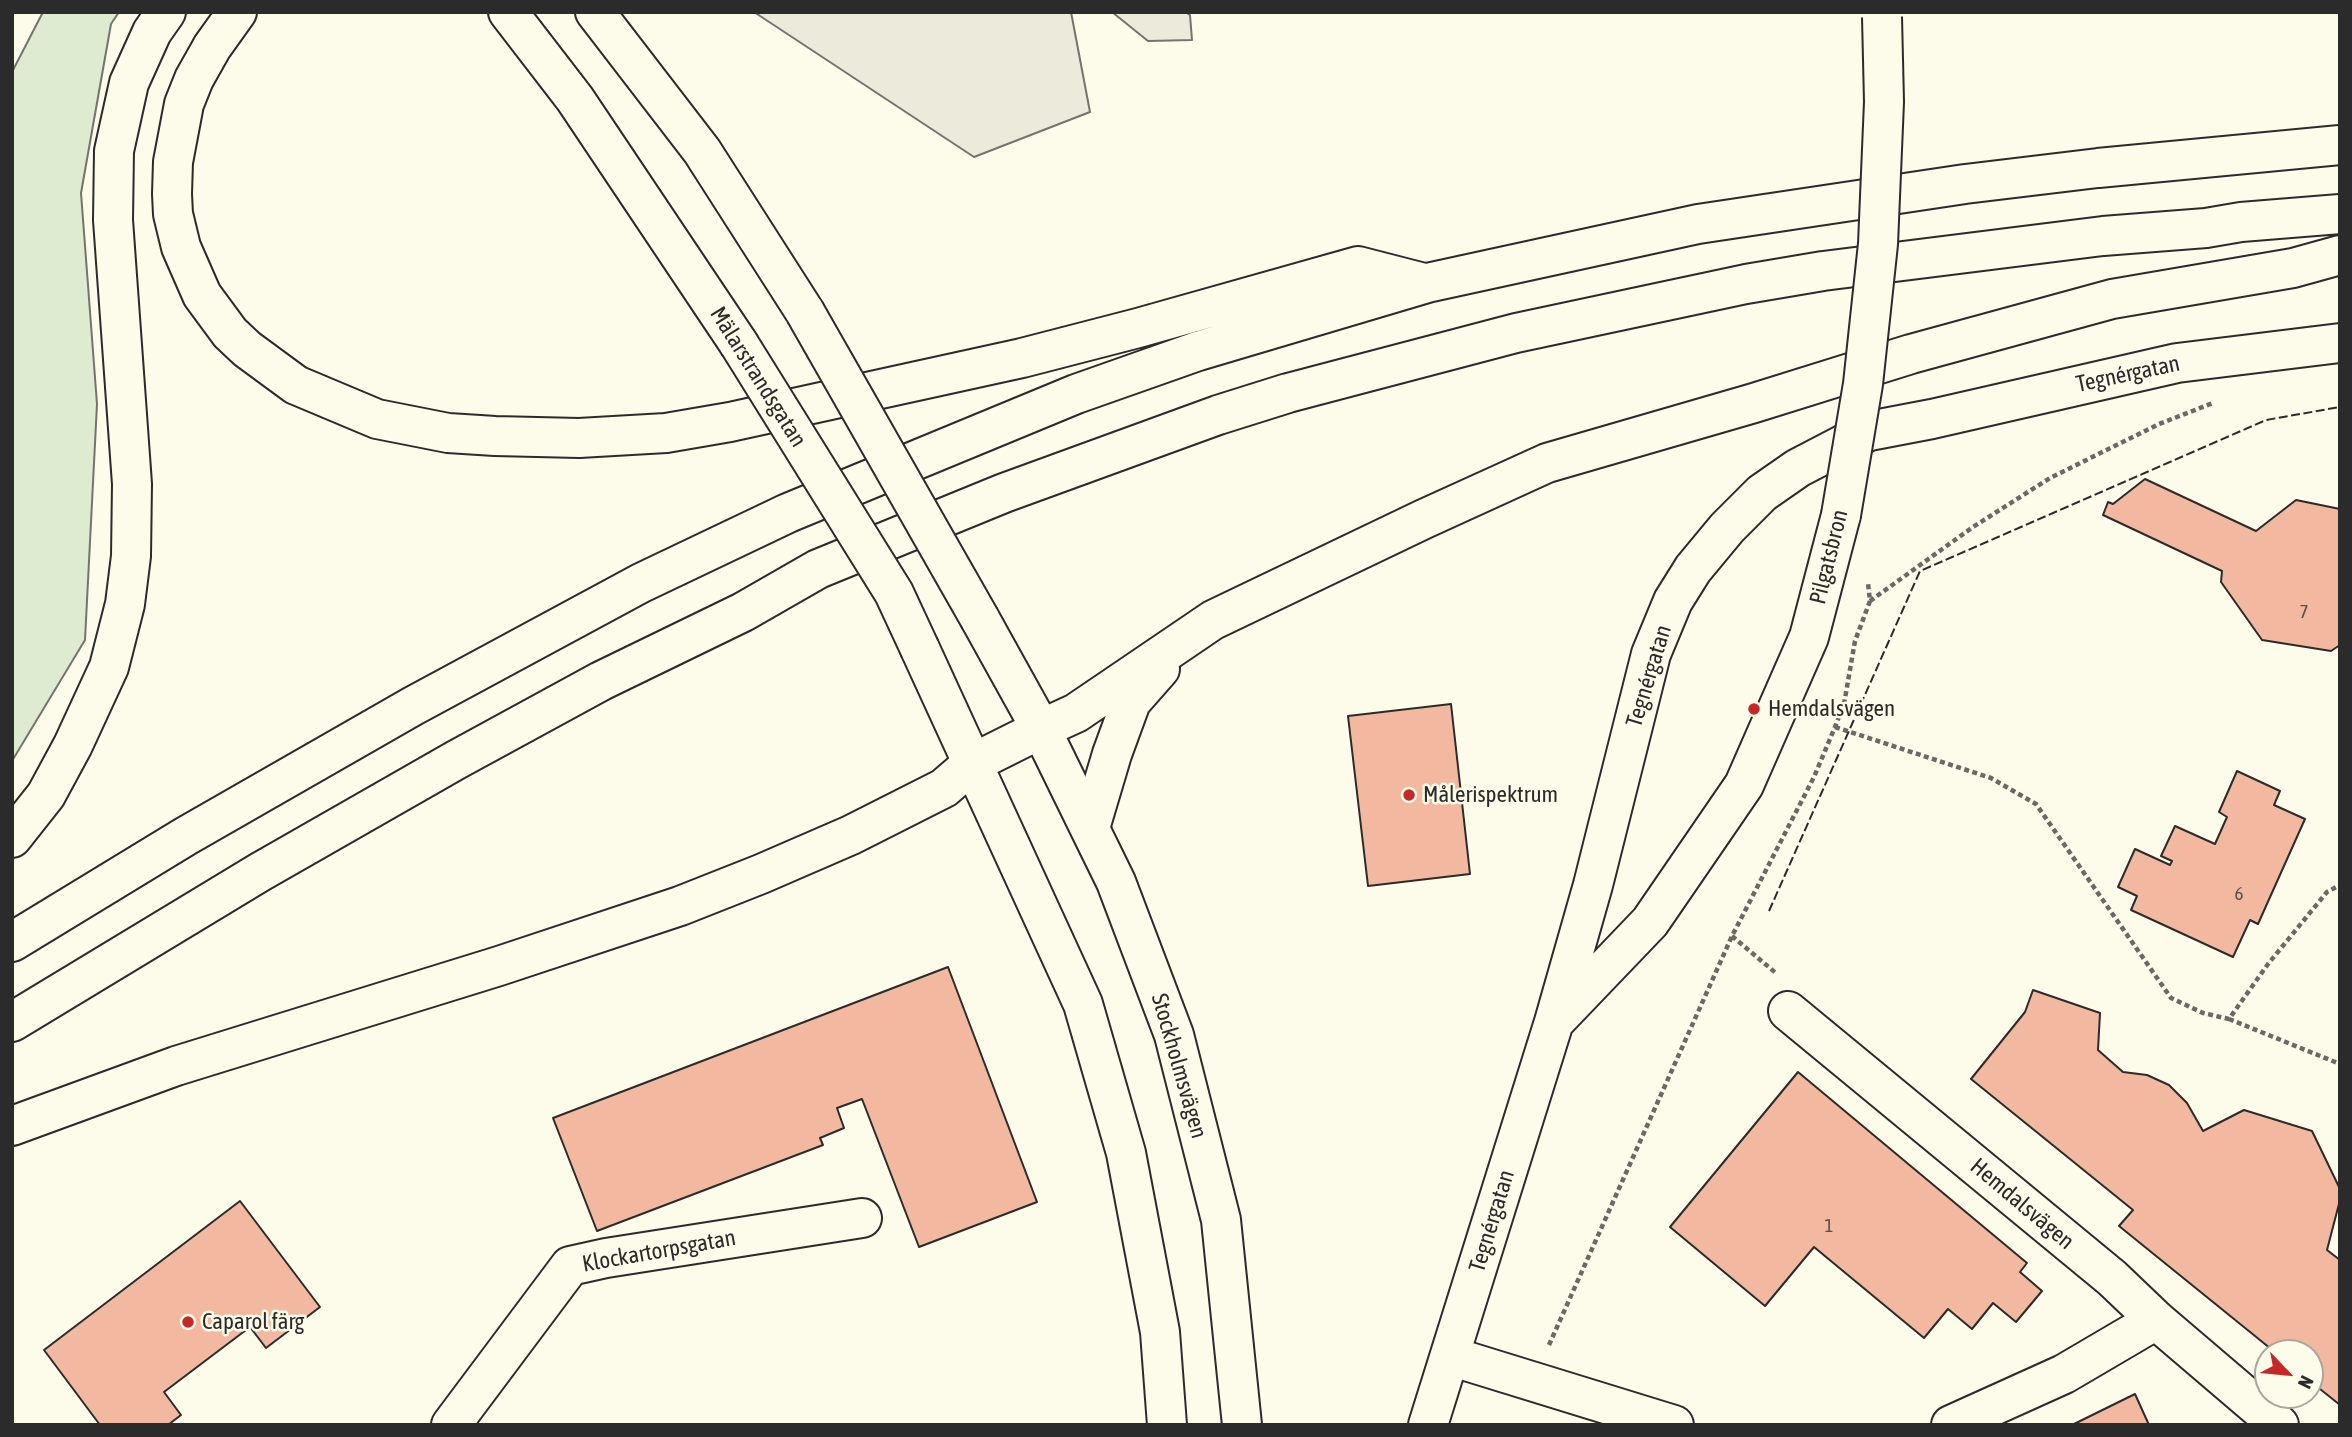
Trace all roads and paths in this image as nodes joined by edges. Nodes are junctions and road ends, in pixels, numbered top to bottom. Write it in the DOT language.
graph roads {
  1 [pos="166,12"];
  2 [pos="237,12"];
  3 [pos="508,12"];
  4 [pos="595,12"];
  5 [pos="1882,15"];
  6 [pos="2340,145"];
  7 [pos="2340,214"];
  8 [pos="2340,256"];
  9 [pos="1427,283"];
  10 [pos="2340,342"];
  11 [pos="2224,398"];
  12 [pos="1188,637"];
  13 [pos="1835,727"];
  14 [pos="1041,729"];
  15 [pos="973,763"];
  16 [pos="1090,828"];
  17 [pos="12,838"];
  18 [pos="2340,885"];
  19 [pos="12,942"];
  20 [pos="1788,1011"];
  21 [pos="2229,1019"];
  22 [pos="12,1022"];
  23 [pos="1554,1022"];
  24 [pos="2340,1064"];
  25 [pos="12,1126"];
  26 [pos="862,1218"];
  27 [pos="2156,1320"];
  28 [pos="1450,1356"];
  29 [pos="1532,1381"];
  30 [pos="451,1425"];
  31 [pos="1167,1425"];
  32 [pos="1242,1425"];
  33 [pos="1428,1425"];
  34 [pos="1674,1425"];
  35 [pos="1951,1425"];
  36 [pos="2278,1425"];
  1 -- 17 [label="main road"];
  2 -- 9 [label="main road"];
  3 -- 15 [label="main road, Mälarstrandsgatan, bridge"];
  4 -- 14 [label="main road, bridge"];
  5 -- 23 [label="main road, Pilgatsbron, bridge"];
  6 -- 9 [label="main road"];
  7 -- 22 [label="main road"];
  8 -- 12 [label="main road"];
  9 -- 19 [label="main road"];
  10 -- 23 [label="main road, Tegnérgatan"];
  11 -- 13 [label="path"];
  12 -- 14 [label="main road"];
  12 -- 16 [label="main road"];
  13 -- 21 [label="path"];
  13 -- 29 [label="path"];
  14 -- 15 [label="main road"];
  14 -- 16 [label="main road, Stockholmsvägen"];
  15 -- 25 [label="main road"];
  15 -- 31 [label="main road"];
  16 -- 32 [label="main road, Stockholmsvägen"];
  18 -- 21 [label="path"];
  20 -- 27 [label="main road, Hemdalsvägen"];
  21 -- 24 [label="path"];
  23 -- 28 [label="main road, Tegnérgatan"];
  26 -- 30 [label="main road, Klockartorpsgatan"];
  27 -- 35 [label="main road"];
  27 -- 36 [label="main road, Hemdalsvägen"];
  28 -- 29 [label="main road"];
  28 -- 33 [label="main road, Tegnérgatan"];
  29 -- 34 [label="main road"];
}
